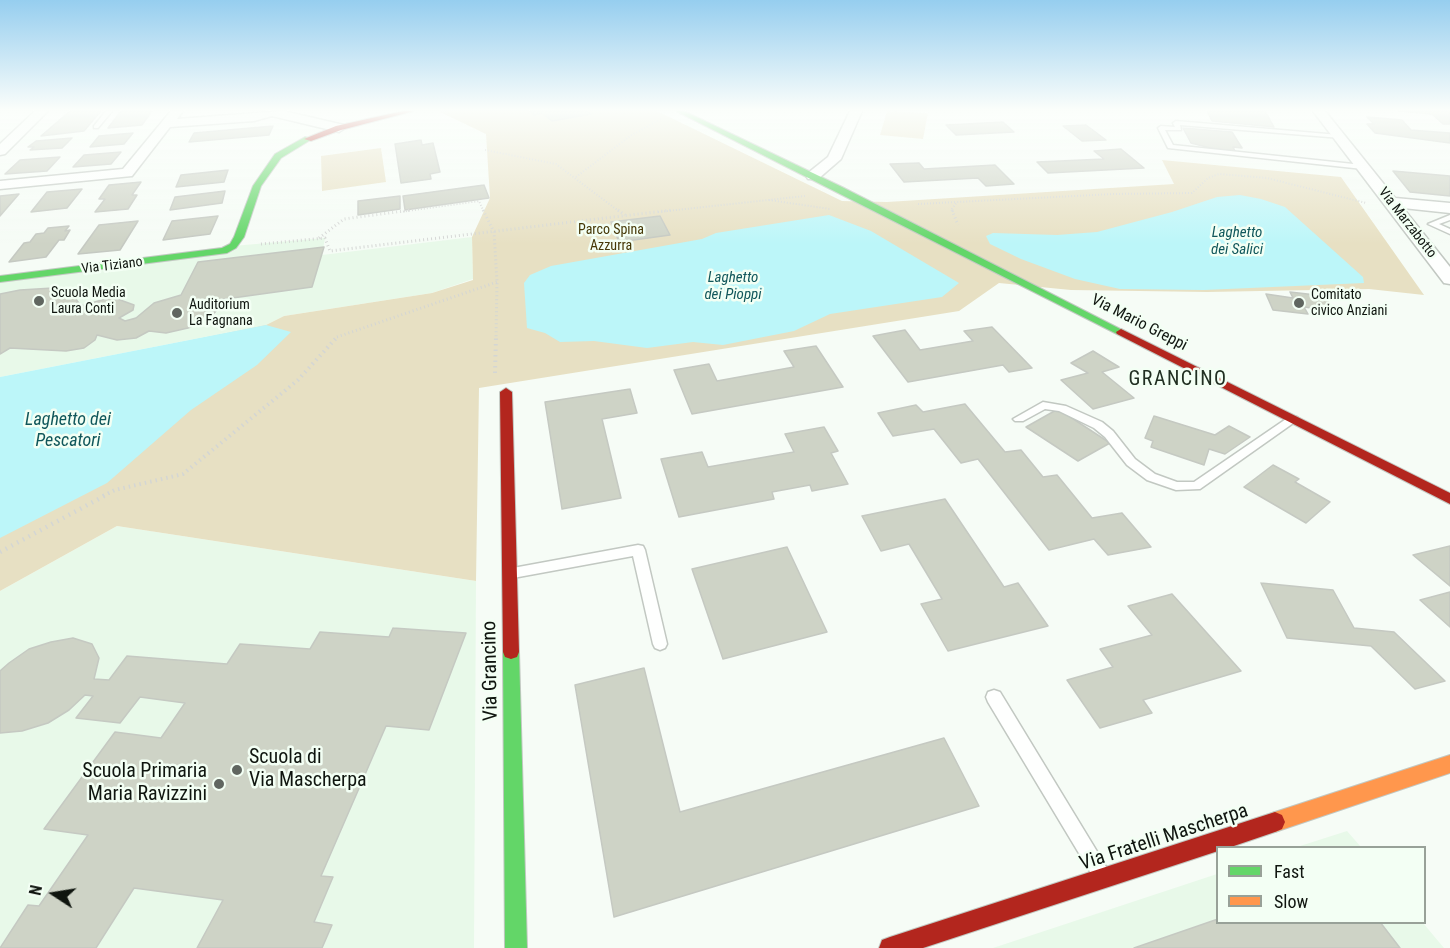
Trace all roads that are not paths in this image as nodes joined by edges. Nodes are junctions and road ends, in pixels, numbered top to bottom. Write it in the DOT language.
graph roads {
  1 [pos="141,155"];
  2 [pos="280,155"];
  3 [pos="767,155"];
  4 [pos="836,155"];
  5 [pos="1250,155"];
  6 [pos="1354,155"];
  7 [pos="1363,167"];
  8 [pos="813,176"];
  9 [pos="0,185"];
  10 [pos="1392,204"];
  11 [pos="1450,208"];
  12 [pos="1450,217"];
  13 [pos="1450,232"];
  14 [pos="0,279"];
  15 [pos="1450,279"];
  16 [pos="506,392"];
  17 [pos="1019,419"];
  18 [pos="1293,419"];
  19 [pos="1450,499"];
  20 [pos="509,574"];
  21 [pos="660,644"];
  22 [pos="994,697"];
  23 [pos="1450,764"];
  24 [pos="1104,878"];
  25 [pos="516,948"];
  26 [pos="890,948"];
  1 -- 9 [label="street"];
  2 -- 14 [label="street, Via Tiziano"];
  3 -- 8 [label="street, Via Mario Greppi"];
  4 -- 8 [label="street"];
  5 -- 7 [label="lane"];
  6 -- 7 [label="street, Via Marzabotto"];
  7 -- 10 [label="street, Via Marzabotto"];
  8 -- 18 [label="street, Via Mario Greppi"];
  10 -- 11 [label="street"];
  10 -- 15 [label="street, Via Marzabotto"];
  12 -- 13 [label="lane"];
  16 -- 20 [label="street, Via Grancino"];
  17 -- 18 [label="lane"];
  18 -- 19 [label="street, Via Mario Greppi"];
  20 -- 21 [label="lane"];
  20 -- 25 [label="street, Via Grancino"];
  22 -- 24 [label="lane"];
  23 -- 24 [label="street, Via Fratelli Mascherpa"];
  24 -- 26 [label="street, Via Fratelli Mascherpa"];
}
